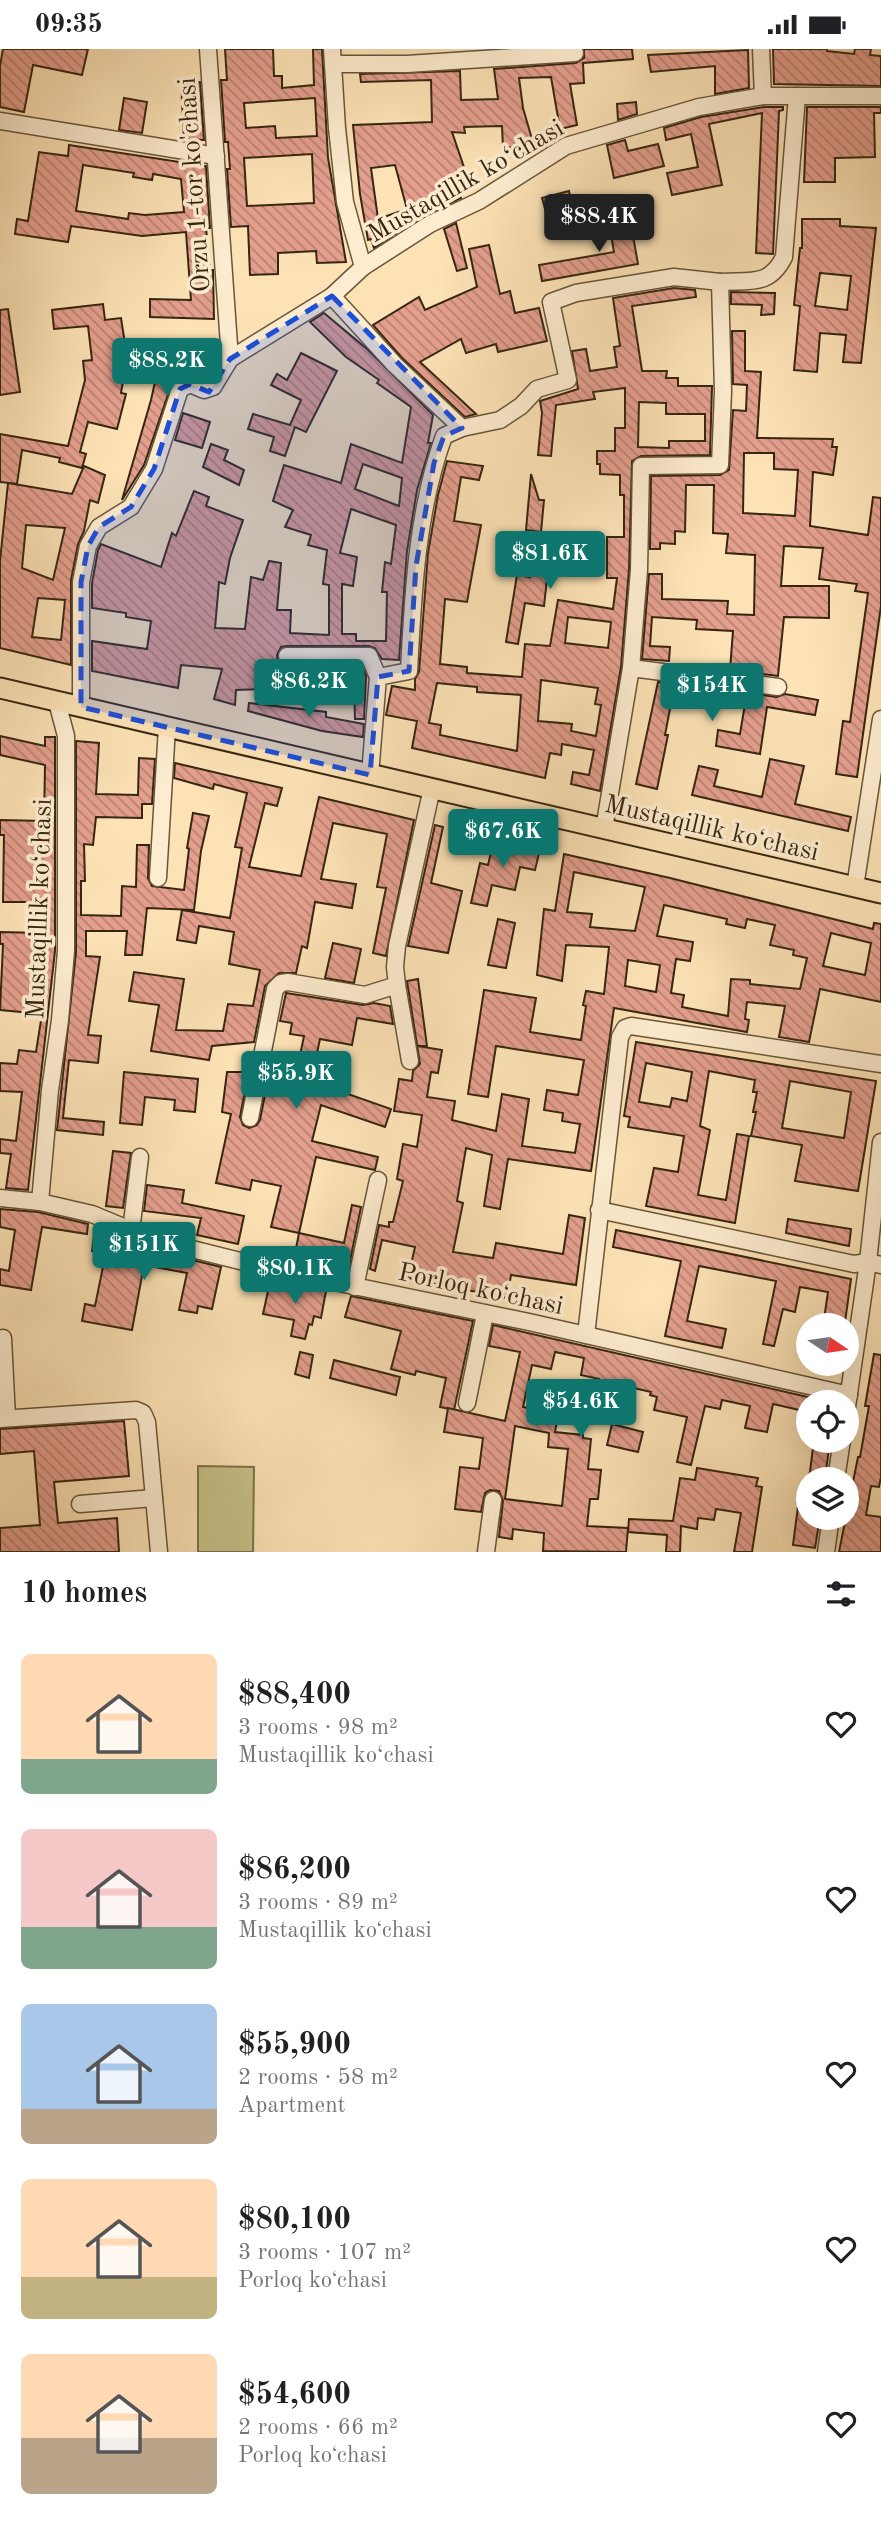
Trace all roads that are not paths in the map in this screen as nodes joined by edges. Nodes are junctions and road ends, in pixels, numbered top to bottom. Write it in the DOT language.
graph roads {
  1 [pos="208,49"];
  2 [pos="761,49"];
  3 [pos="575,53"];
  4 [pos="332,57"];
  5 [pos="762,96"];
  6 [pos="797,96"];
  7 [pos="881,96"];
  8 [pos="0,121"];
  9 [pos="216,156"];
  10 [pos="363,267"];
  11 [pos="720,282"];
  12 [pos="332,296"];
  13 [pos="230,359"];
  14 [pos="462,428"];
  15 [pos="287,656"];
  16 [pos="631,668"];
  17 [pos="378,677"];
  18 [pos="778,687"];
  19 [pos="0,688"];
  20 [pos="57,702"];
  21 [pos="81,707"];
  22 [pos="881,719"];
  23 [pos="167,727"];
  24 [pos="370,775"];
  25 [pos="432,789"];
  26 [pos="604,829"];
  27 [pos="158,878"];
  28 [pos="855,887"];
  29 [pos="881,893"];
  30 [pos="397,985"];
  31 [pos="410,1061"];
  32 [pos="881,1064"];
  33 [pos="250,1118"];
  34 [pos="881,1142"];
  35 [pos="140,1157"];
  36 [pos="378,1180"];
  37 [pos="0,1198"];
  38 [pos="40,1202"];
  39 [pos="599,1210"];
  40 [pos="131,1230"];
  41 [pos="875,1263"];
  42 [pos="355,1287"];
  43 [pos="485,1314"];
  44 [pos="586,1335"];
  45 [pos="3,1338"];
  46 [pos="804,1390"];
  47 [pos="850,1390"];
  48 [pos="467,1403"];
  49 [pos="4,1419"];
  50 [pos="154,1498"];
  51 [pos="493,1500"];
  52 [pos="80,1504"];
  53 [pos="829,1530"];
  54 [pos="159,1552"];
  55 [pos="486,1552"];
  56 [pos="825,1552"];
  1 -- 9 [label="street, Orzu 1-tor ko'chasi"];
  2 -- 5 [label="street"];
  3 -- 4 [label="street"];
  4 -- 10 [label="street"];
  5 -- 6 [label="street, Mustaqillik ko‘chasi"];
  5 -- 10 [label="street, Mustaqillik ko‘chasi"];
  6 -- 7 [label="street, Mustaqillik ko‘chasi"];
  6 -- 11 [label="street"];
  8 -- 9 [label="street"];
  9 -- 13 [label="street, Orzu 1-tor ko'chasi"];
  10 -- 12 [label="street, Mustaqillik ko‘chasi"];
  11 -- 14 [label="street"];
  11 -- 16 [label="street"];
  12 -- 13 [label="street, Mustaqillik ko‘chasi"];
  12 -- 14 [label="street"];
  13 -- 21 [label="street, Mustaqillik ko‘chasi"];
  14 -- 17 [label="street"];
  15 -- 17 [label="street"];
  16 -- 18 [label="street"];
  16 -- 26 [label="street"];
  17 -- 24 [label="street"];
  19 -- 20 [label="main road, Mustaqillik koʻchasi"];
  20 -- 21 [label="main road, Mustaqillik koʻchasi"];
  20 -- 38 [label="street, Mustaqillik ko‘chasi"];
  21 -- 23 [label="main road, Mustaqillik koʻchasi"];
  22 -- 28 [label="street"];
  23 -- 24 [label="main road, Mustaqillik koʻchasi"];
  23 -- 27 [label="street"];
  24 -- 25 [label="main road, Mustaqillik koʻchasi"];
  25 -- 26 [label="main road, Mustaqillik koʻchasi"];
  25 -- 30 [label="street"];
  26 -- 28 [label="main road, Mustaqillik koʻchasi"];
  28 -- 29 [label="main road, Mustaqillik koʻchasi"];
  30 -- 31 [label="street"];
  30 -- 33 [label="street"];
  32 -- 39 [label="street, Porloq koʻchasi"];
  34 -- 41 [label="street"];
  35 -- 40 [label="street"];
  36 -- 42 [label="street"];
  37 -- 38 [label="street, Porloq koʻchasi"];
  38 -- 40 [label="street, Porloq koʻchasi"];
  39 -- 41 [label="street"];
  39 -- 44 [label="street, Porloq koʻchasi"];
  40 -- 42 [label="street, Porloq koʻchasi"];
  41 -- 47 [label="street"];
  42 -- 43 [label="street, Porloq koʻchasi"];
  43 -- 44 [label="street, Porloq koʻchasi"];
  43 -- 48 [label="street"];
  44 -- 46 [label="street, Porloq koʻchasi"];
  45 -- 49 [label="street"];
  49 -- 50 [label="street"];
  50 -- 52 [label="street"];
  50 -- 54 [label="street"];
  51 -- 55 [label="street"];
  53 -- 56 [label="street"];
}
